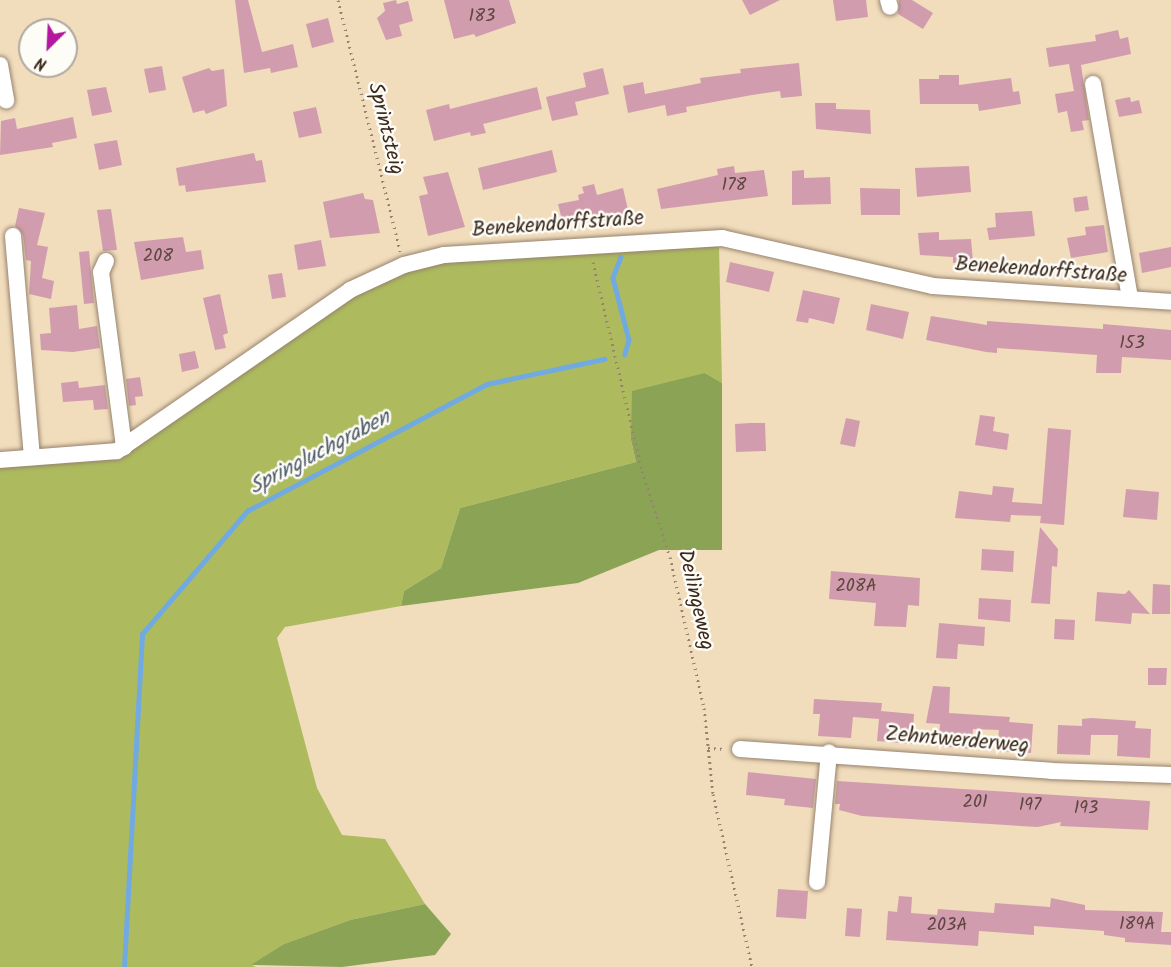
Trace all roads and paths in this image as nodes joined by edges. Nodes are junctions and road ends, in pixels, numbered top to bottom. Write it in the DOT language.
graph roads {
  1 [pos="338,0"];
  2 [pos="0,65"];
  3 [pos="1093,84"];
  4 [pos="6,100"];
  5 [pos="13,236"];
  6 [pos="589,245"];
  7 [pos="106,261"];
  8 [pos="404,265"];
  9 [pos="1130,299"];
  10 [pos="1171,302"];
  11 [pos="124,447"];
  12 [pos="32,457"];
  13 [pos="0,460"];
  14 [pos="740,749"];
  15 [pos="828,753"];
  16 [pos="1171,775"];
  17 [pos="817,882"];
  18 [pos="752,967"];
  1 -- 8 [label="path, Sprintsteig"];
  2 -- 4 [label="street"];
  3 -- 9 [label="street"];
  5 -- 12 [label="street"];
  6 -- 8 [label="street, Benekendorffstraße"];
  6 -- 9 [label="street, Benekendorffstraße"];
  6 -- 18 [label="path, Deilingeweg"];
  7 -- 11 [label="street"];
  8 -- 11 [label="street, Benekendorffstraße"];
  9 -- 10 [label="street, Benekendorffstraße"];
  11 -- 12 [label="street, Benekendorffstraße"];
  12 -- 13 [label="street, Benekendorffstraße"];
  14 -- 15 [label="street, Zehntwerderweg"];
  15 -- 16 [label="street, Zehntwerderweg"];
  15 -- 17 [label="street"];
}
